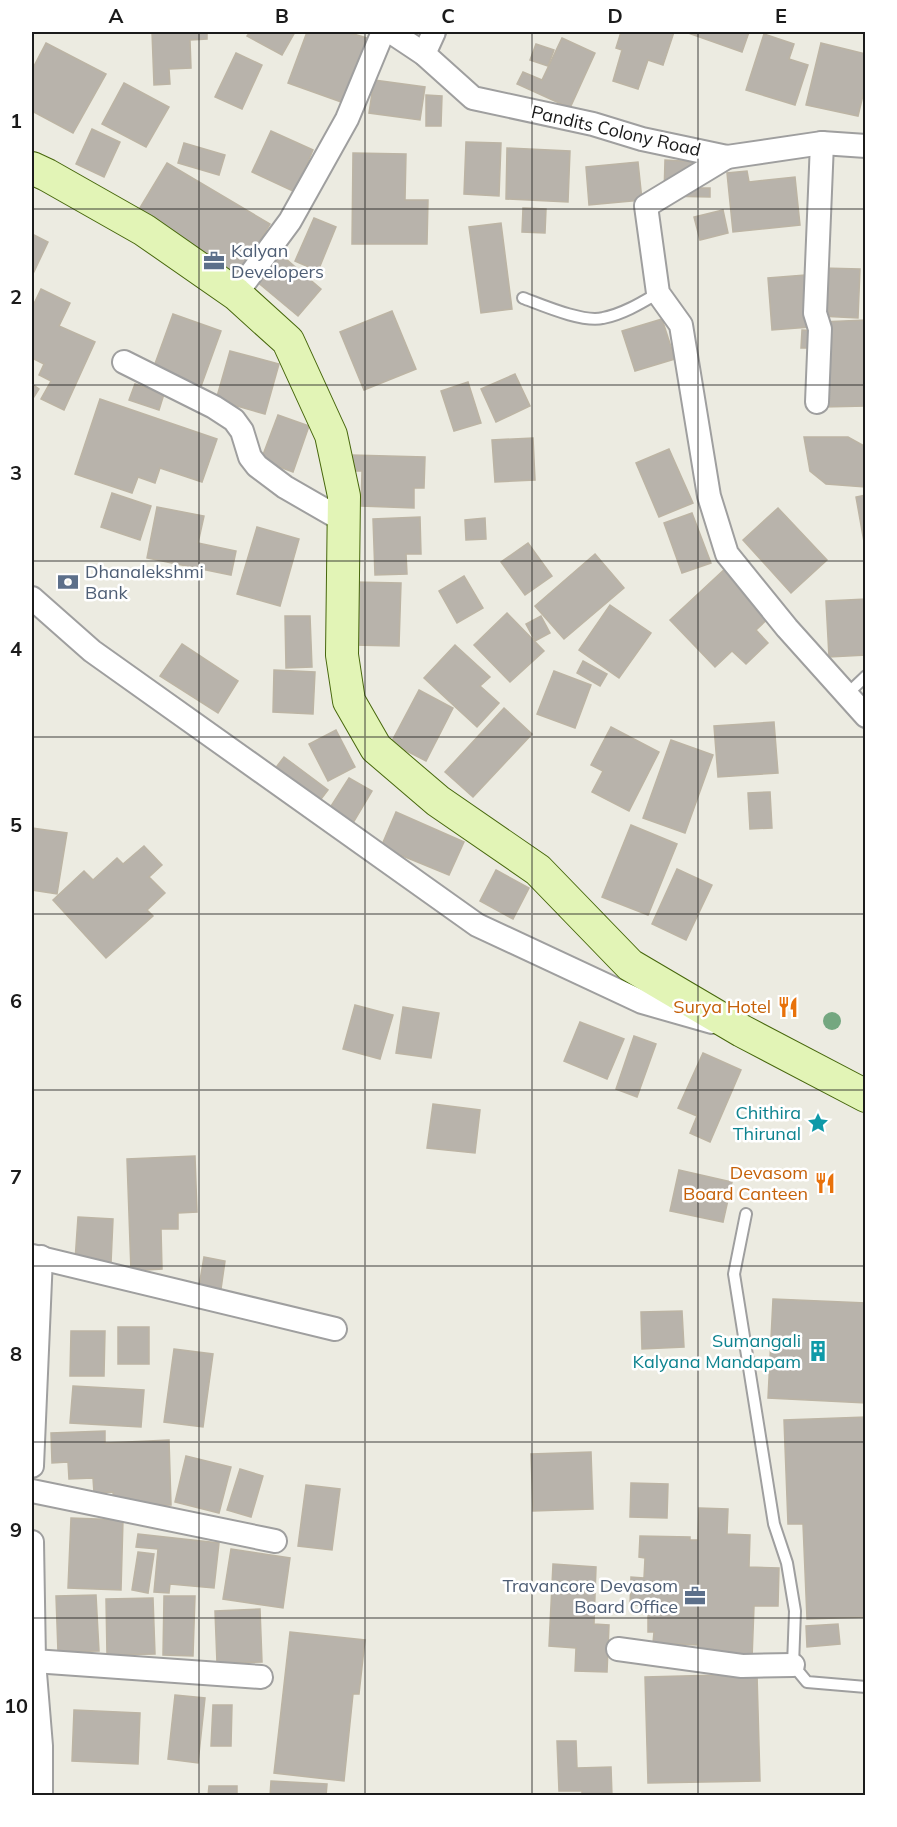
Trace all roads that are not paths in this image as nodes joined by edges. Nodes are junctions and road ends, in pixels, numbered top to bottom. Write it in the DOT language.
graph roads {
  1 [pos="383,32"];
  2 [pos="391,32"];
  3 [pos="434,32"];
  4 [pos="424,54"];
  5 [pos="822,143"];
  6 [pos="866,146"];
  7 [pos="727,157"];
  8 [pos="32,168"];
  9 [pos="658,293"];
  10 [pos="236,294"];
  11 [pos="523,298"];
  12 [pos="124,362"];
  13 [pos="818,402"];
  14 [pos="344,521"];
  15 [pos="32,597"];
  16 [pos="866,676"];
  17 [pos="846,695"];
  18 [pos="866,716"];
  19 [pos="742,1031"];
  20 [pos="866,1096"];
  21 [pos="746,1214"];
  22 [pos="36,1257"];
  23 [pos="335,1329"];
  24 [pos="32,1466"];
  25 [pos="32,1491"];
  26 [pos="275,1541"];
  27 [pos="32,1542"];
  28 [pos="32,1580"];
  29 [pos="618,1649"];
  30 [pos="34,1661"];
  31 [pos="793,1665"];
  32 [pos="261,1677"];
  33 [pos="866,1688"];
  34 [pos="36,1746"];
  35 [pos="41,1796"];
  1 -- 10 [label="street"];
  2 -- 4 [label="street, Pandits Colony Road"];
  3 -- 4 [label="street"];
  4 -- 7 [label="street, Pandits Colony Road"];
  5 -- 6 [label="street, Pandits Colony Road"];
  5 -- 7 [label="street, Pandits Colony Road"];
  5 -- 13 [label="street"];
  7 -- 9 [label="street"];
  8 -- 10 [label="street"];
  9 -- 11 [label="lane"];
  9 -- 17 [label="street"];
  10 -- 14 [label="street"];
  12 -- 14 [label="street"];
  14 -- 19 [label="street"];
  15 -- 19 [label="street"];
  16 -- 17 [label="lane"];
  17 -- 18 [label="street"];
  19 -- 20 [label="street"];
  21 -- 31 [label="lane"];
  22 -- 23 [label="street"];
  22 -- 24 [label="street"];
  25 -- 26 [label="street"];
  27 -- 28 [label="street"];
  28 -- 30 [label="street"];
  29 -- 31 [label="street"];
  30 -- 32 [label="street"];
  30 -- 34 [label="street"];
  31 -- 33 [label="lane"];
  34 -- 35 [label="street"];
}
